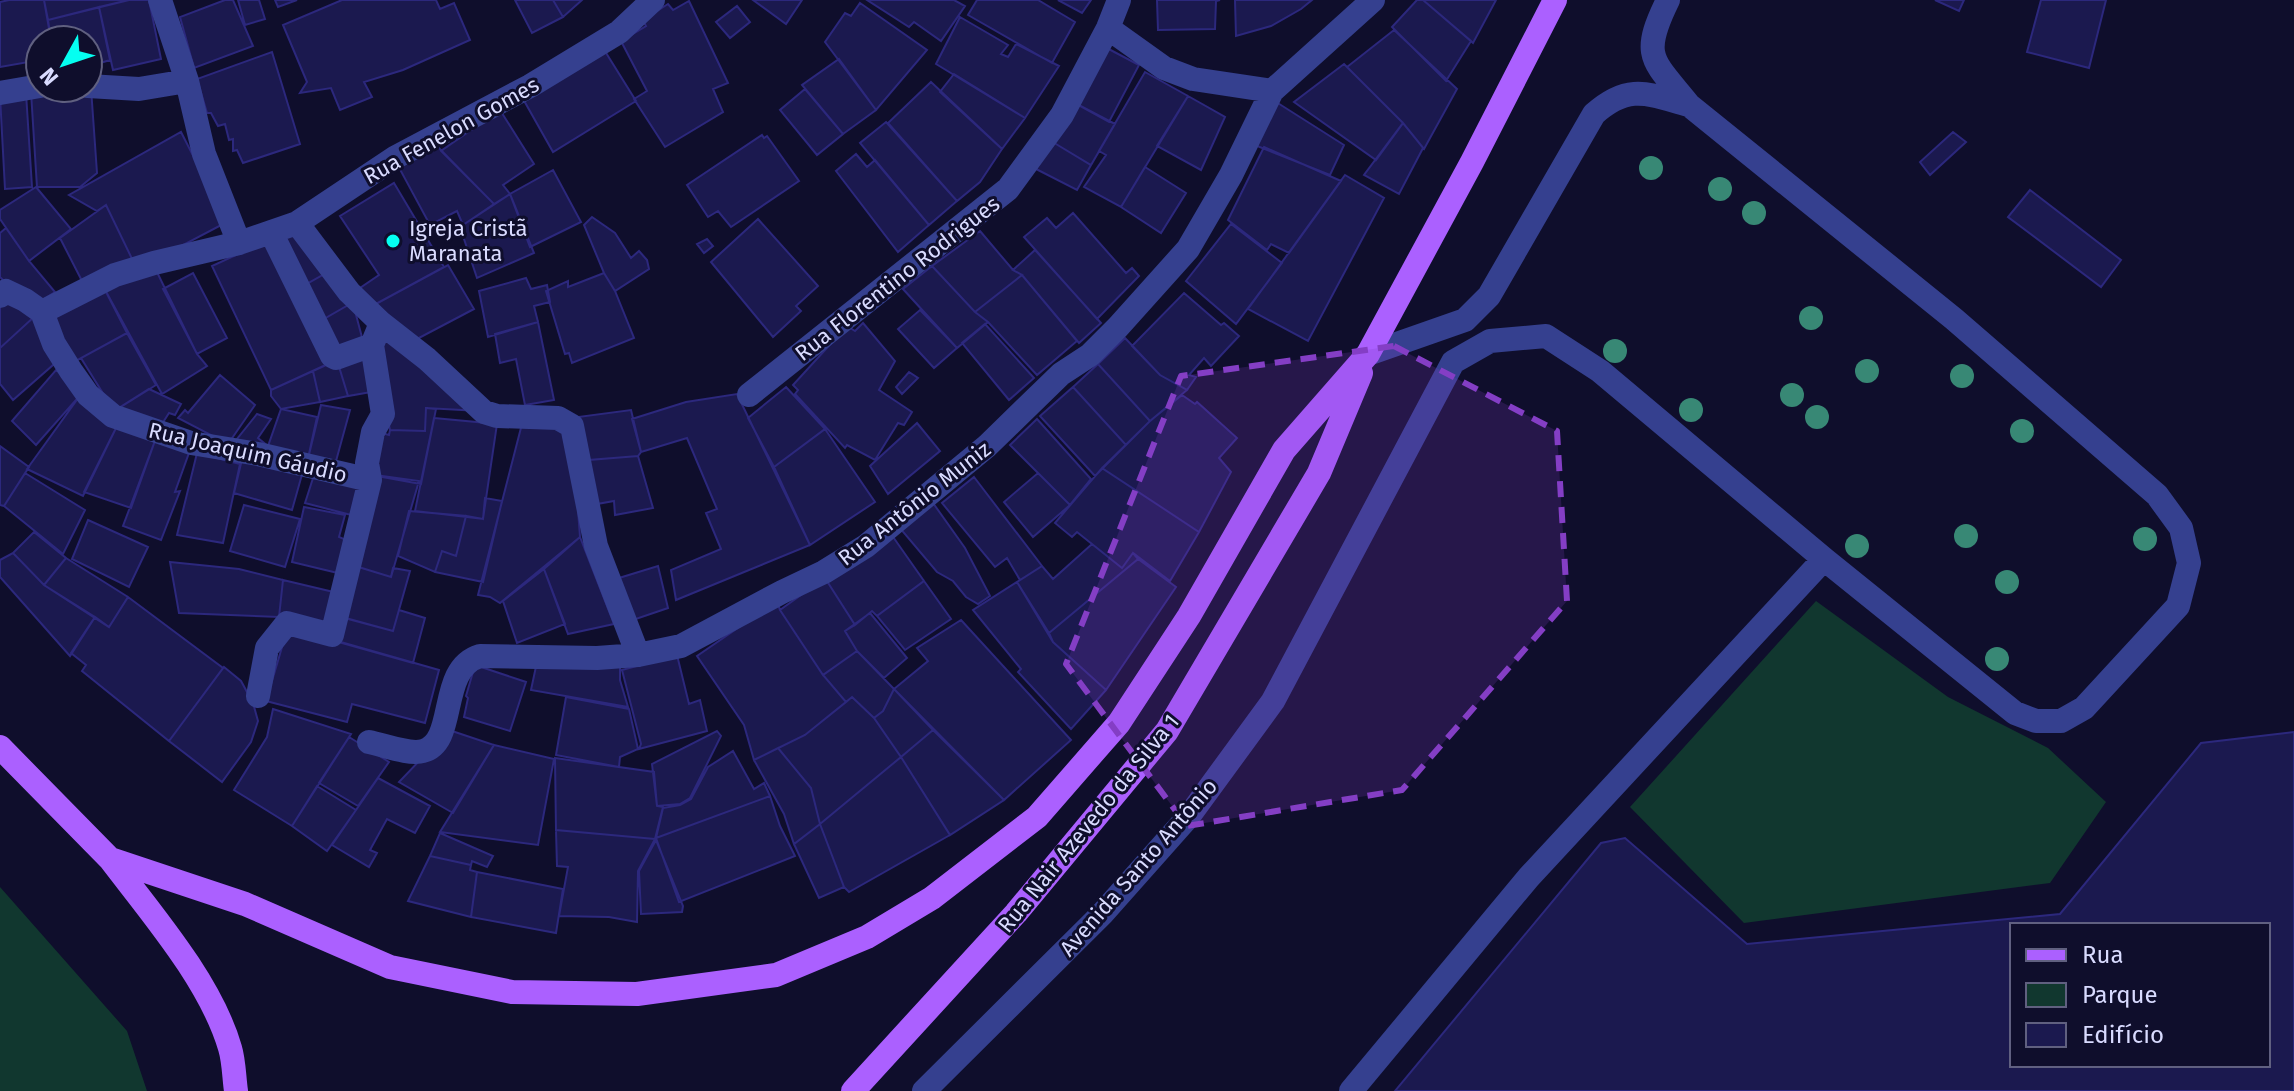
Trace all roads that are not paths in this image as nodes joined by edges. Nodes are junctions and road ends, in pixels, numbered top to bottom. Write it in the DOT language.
graph roads {
  1 [pos="160,0"];
  2 [pos="653,0"];
  3 [pos="1119,0"];
  4 [pos="1373,0"];
  5 [pos="1555,0"];
  6 [pos="1668,0"];
  7 [pos="1108,28"];
  8 [pos="187,81"];
  9 [pos="104,87"];
  10 [pos="24,89"];
  11 [pos="1272,91"];
  12 [pos="0,93"];
  13 [pos="1689,105"];
  14 [pos="297,223"];
  15 [pos="271,232"];
  16 [pos="239,243"];
  17 [pos="0,296"];
  18 [pos="42,312"];
  19 [pos="376,334"];
  20 [pos="1368,354"];
  21 [pos="749,395"];
  22 [pos="370,480"];
  23 [pos="1824,559"];
  24 [pos="638,655"];
  25 [pos="258,696"];
  26 [pos="369,742"];
  27 [pos="0,747"];
  28 [pos="110,859"];
  29 [pos="236,1089"];
  30 [pos="853,1091"];
  31 [pos="924,1091"];
  32 [pos="1351,1091"];
  1 -- 8 [label="street"];
  2 -- 14 [label="street, Rua Fenelon Gomes"];
  3 -- 7 [label="street, Rua Florentino Rodrigues"];
  4 -- 11 [label="street"];
  5 -- 20 [label="main road"];
  6 -- 13 [label="street"];
  7 -- 11 [label="street"];
  7 -- 21 [label="street, Rua Florentino Rodrigues"];
  8 -- 9 [label="street"];
  8 -- 16 [label="street"];
  10 -- 12 [label="street"];
  11 -- 24 [label="street, Rua Antônio Muniz"];
  13 -- 20 [label="street"];
  13 -- 23 [label="street"];
  14 -- 15 [label="street, Rua Fenelon Gomes"];
  14 -- 19 [label="street"];
  15 -- 16 [label="street, Rua Fenelon Gomes"];
  15 -- 19 [label="street"];
  16 -- 18 [label="street, Rua Fenelon Gomes"];
  17 -- 18 [label="street"];
  18 -- 22 [label="street, Rua Joaquim Gáudio"];
  19 -- 22 [label="street, Rua Joaquim Gáudio"];
  19 -- 24 [label="street"];
  20 -- 28 [label="main road"];
  20 -- 30 [label="main road, Rua Nair Azevedo da Silva 1"];
  22 -- 25 [label="street, Rua Joaquim Gáudio"];
  23 -- 31 [label="street, Avenida Santo Antônio"];
  23 -- 32 [label="street"];
  24 -- 26 [label="street, Rua Antônio Muniz"];
  27 -- 28 [label="main road"];
  28 -- 29 [label="main road"];
}
